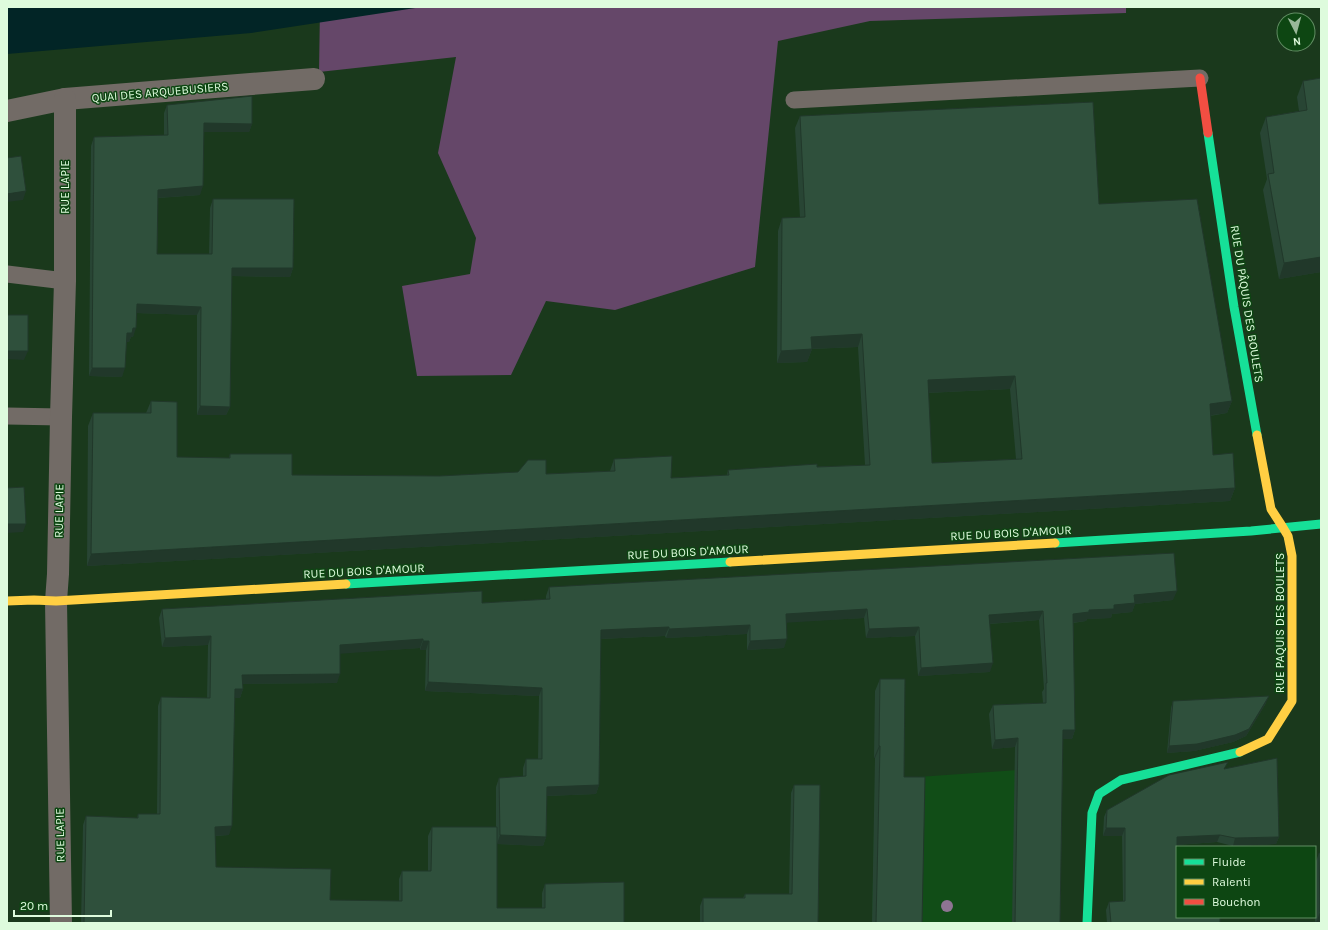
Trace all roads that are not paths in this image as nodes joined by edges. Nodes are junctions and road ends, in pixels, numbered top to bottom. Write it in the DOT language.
graph roads {
  1 [pos="1200,78"];
  2 [pos="314,79"];
  3 [pos="65,99"];
  4 [pos="794,100"];
  5 [pos="7,111"];
  6 [pos="7,274"];
  7 [pos="65,281"];
  8 [pos="7,416"];
  9 [pos="61,417"];
  10 [pos="1321,524"];
  11 [pos="1285,528"];
  12 [pos="7,601"];
  13 [pos="56,601"];
  14 [pos="61,923"];
  15 [pos="1087,923"];
  1 -- 4 [label="lane"];
  1 -- 11 [label="street, RUE DU PÂQUIS DES BOULETS"];
  2 -- 3 [label="street, QUAI DES ARQUEBUSIERS"];
  3 -- 5 [label="street, QUAI DES ARQUEBUSIERS"];
  3 -- 7 [label="street, RUE LAPIE"];
  6 -- 7 [label="lane"];
  7 -- 9 [label="street, RUE LAPIE"];
  8 -- 9 [label="lane"];
  9 -- 13 [label="street, RUE LAPIE"];
  10 -- 11 [label="street, RUE DU BOIS D'AMOUR"];
  11 -- 13 [label="street, RUE DU BOIS D'AMOUR"];
  11 -- 15 [label="street, RUE PAQUIS DES BOULETS"];
  12 -- 13 [label="street, RUE DU BOIS D'AMOUR"];
  13 -- 14 [label="street, RUE LAPIE"];
}
